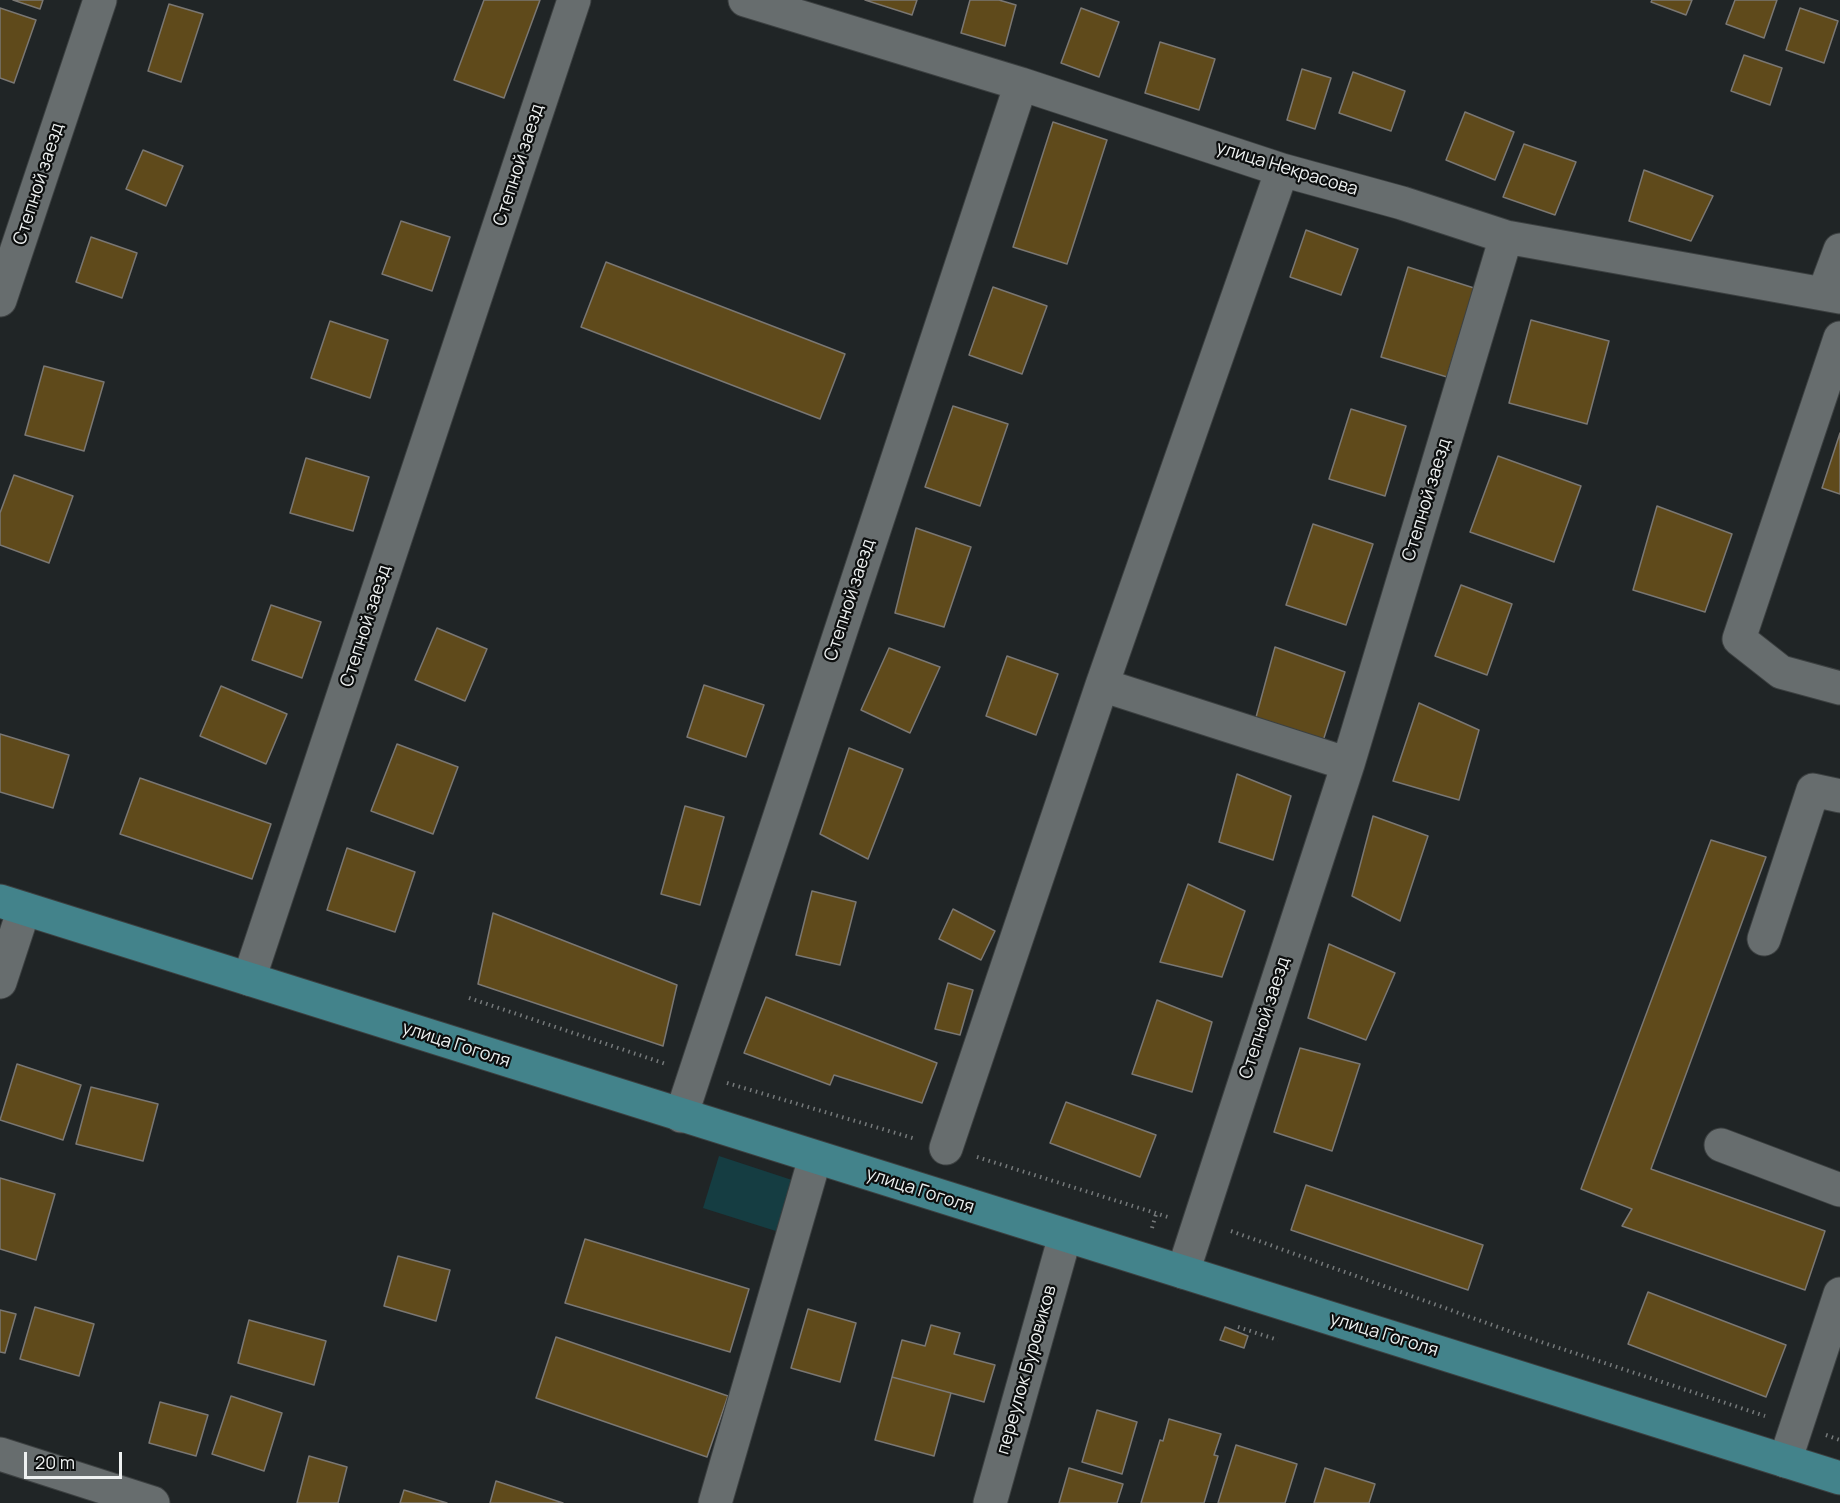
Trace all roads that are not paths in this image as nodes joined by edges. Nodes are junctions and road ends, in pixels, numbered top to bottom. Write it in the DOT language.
graph roads {
  1 [pos="100,0"];
  2 [pos="574,0"];
  3 [pos="745,0"];
  4 [pos="1021,84"];
  5 [pos="1282,170"];
  6 [pos="1506,237"];
  7 [pos="1840,250"];
  8 [pos="1832,295"];
  9 [pos="0,300"];
  10 [pos="1840,338"];
  11 [pos="1102,685"];
  12 [pos="1840,688"];
  13 [pos="1347,764"];
  14 [pos="1840,795"];
  15 [pos="12,905"];
  16 [pos="1764,939"];
  17 [pos="249,979"];
  18 [pos="0,982"];
  19 [pos="681,1116"];
  20 [pos="1721,1145"];
  21 [pos="946,1148"];
  22 [pos="815,1158"];
  23 [pos="1840,1190"];
  24 [pos="1065,1236"];
  25 [pos="1183,1272"];
  26 [pos="1840,1294"];
  27 [pos="0,1454"];
  28 [pos="1785,1461"];
  29 [pos="1840,1478"];
  30 [pos="153,1503"];
  31 [pos="715,1503"];
  32 [pos="990,1503"];
  1 -- 9 [label="street, Степной заезд"];
  2 -- 17 [label="street, Степной заезд"];
  3 -- 4 [label="street, улица Некрасова"];
  4 -- 5 [label="street, улица Некрасова"];
  4 -- 19 [label="street, Степной заезд"];
  5 -- 6 [label="street, улица Некрасова"];
  5 -- 11 [label="street"];
  6 -- 8 [label="street, улица Некрасова"];
  6 -- 13 [label="street, Степной заезд"];
  7 -- 8 [label="street"];
  10 -- 12 [label="street"];
  11 -- 13 [label="street"];
  11 -- 21 [label="street"];
  13 -- 25 [label="street, Степной заезд"];
  14 -- 16 [label="street"];
  15 -- 17 [label="main road, улица Гоголя"];
  15 -- 18 [label="street"];
  17 -- 19 [label="main road, улица Гоголя"];
  19 -- 22 [label="main road, улица Гоголя"];
  20 -- 23 [label="street"];
  22 -- 24 [label="main road, улица Гоголя"];
  22 -- 31 [label="street"];
  24 -- 25 [label="main road, улица Гоголя"];
  24 -- 32 [label="street, переулок Буровиков"];
  25 -- 28 [label="main road, улица Гоголя"];
  26 -- 28 [label="street"];
  27 -- 30 [label="street"];
  28 -- 29 [label="main road, улица Гоголя"];
}
